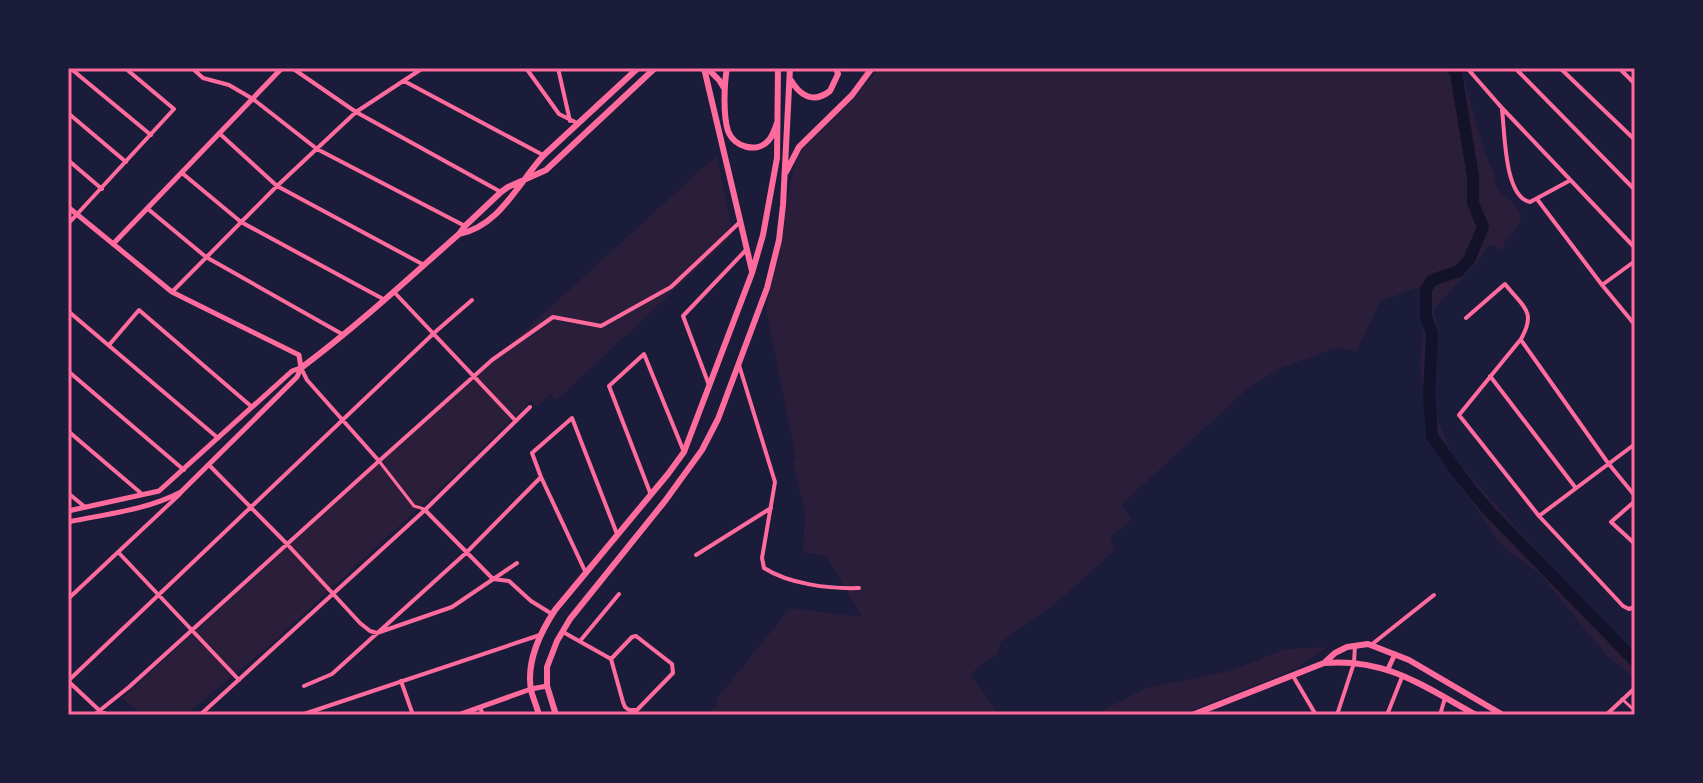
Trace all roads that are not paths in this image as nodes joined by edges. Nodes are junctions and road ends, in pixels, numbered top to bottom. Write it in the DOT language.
graph roads {
  1 [pos="70,68"];
  2 [pos="125,68"];
  3 [pos="192,68"];
  4 [pos="282,68"];
  5 [pos="292,68"];
  6 [pos="423,68"];
  7 [pos="526,68"];
  8 [pos="558,68"];
  9 [pos="638,68"];
  10 [pos="655,68"];
  11 [pos="705,68"];
  12 [pos="727,68"];
  13 [pos="778,68"];
  14 [pos="836,68"];
  15 [pos="872,68"];
  16 [pos="1467,68"];
  17 [pos="1515,68"];
  18 [pos="1560,68"];
  19 [pos="1619,68"];
  20 [pos="790,70"];
  21 [pos="630,71"];
  22 [pos="790,79"];
  23 [pos="404,81"];
  24 [pos="1635,84"];
  25 [pos="726,91"];
  26 [pos="253,99"];
  27 [pos="1502,108"];
  28 [pos="356,112"];
  29 [pos="68,113"];
  30 [pos="778,120"];
  31 [pos="574,122"];
  32 [pos="219,133"];
  33 [pos="151,135"];
  34 [pos="1635,140"];
  35 [pos="317,149"];
  36 [pos="544,155"];
  37 [pos="68,160"];
  38 [pos="126,162"];
  39 [pos="182,173"];
  40 [pos="785,175"];
  41 [pos="525,180"];
  42 [pos="1570,180"];
  43 [pos="277,186"];
  44 [pos="102,189"];
  45 [pos="1635,190"];
  46 [pos="501,192"];
  47 [pos="1537,199"];
  48 [pos="68,207"];
  49 [pos="148,209"];
  50 [pos="78,215"];
  51 [pos="241,222"];
  52 [pos="740,222"];
  53 [pos="68,224"];
  54 [pos="467,229"];
  55 [pos="113,244"];
  56 [pos="1635,248"];
  57 [pos="746,250"];
  58 [pos="206,257"];
  59 [pos="1635,261"];
  60 [pos="424,265"];
  61 [pos="752,273"];
  62 [pos="1602,285"];
  63 [pos="172,292"];
  64 [pos="394,292"];
  65 [pos="385,300"];
  66 [pos="472,300"];
  67 [pos="68,311"];
  68 [pos="1466,318"];
  69 [pos="1634,322"];
  70 [pos="434,333"];
  71 [pos="344,335"];
  72 [pos="1521,339"];
  73 [pos="109,345"];
  74 [pos="738,362"];
  75 [pos="301,368"];
  76 [pos="68,371"];
  77 [pos="475,376"];
  78 [pos="1490,376"];
  79 [pos="709,388"];
  80 [pos="252,407"];
  81 [pos="530,407"];
  82 [pos="343,421"];
  83 [pos="516,421"];
  84 [pos="68,431"];
  85 [pos="218,438"];
  86 [pos="1635,444"];
  87 [pos="684,452"];
  88 [pos="379,461"];
  89 [pos="1608,463"];
  90 [pos="209,465"];
  91 [pos="184,470"];
  92 [pos="541,477"];
  93 [pos="171,482"];
  94 [pos="1575,487"];
  95 [pos="181,492"];
  96 [pos="68,493"];
  97 [pos="143,495"];
  98 [pos="651,495"];
  99 [pos="1635,499"];
  100 [pos="85,507"];
  101 [pos="251,508"];
  102 [pos="771,508"];
  103 [pos="425,510"];
  104 [pos="68,511"];
  105 [pos="1539,516"];
  106 [pos="68,522"];
  107 [pos="617,534"];
  108 [pos="287,544"];
  109 [pos="1635,544"];
  110 [pos="118,552"];
  111 [pos="467,552"];
  112 [pos="696,555"];
  113 [pos="517,563"];
  114 [pos="585,571"];
  115 [pos="493,579"];
  116 [pos="68,584"];
  117 [pos="859,588"];
  118 [pos="76,591"];
  119 [pos="159,594"];
  120 [pos="333,594"];
  121 [pos="619,594"];
  122 [pos="1434,595"];
  123 [pos="68,599"];
  124 [pos="568,607"];
  125 [pos="1635,607"];
  126 [pos="553,612"];
  127 [pos="570,619"];
  128 [pos="193,630"];
  129 [pos="562,631"];
  130 [pos="377,633"];
  131 [pos="540,635"];
  132 [pos="580,641"];
  133 [pos="1355,645"];
  134 [pos="1371,645"];
  135 [pos="1395,654"];
  136 [pos="611,659"];
  137 [pos="1324,663"];
  138 [pos="1354,663"];
  139 [pos="1388,669"];
  140 [pos="1293,675"];
  141 [pos="1403,675"];
  142 [pos="239,680"];
  143 [pos="68,681"];
  144 [pos="401,681"];
  145 [pos="304,686"];
  146 [pos="547,686"];
  147 [pos="1635,688"];
  148 [pos="531,689"];
  149 [pos="1445,698"];
  150 [pos="1622,699"];
  151 [pos="480,707"];
  152 [pos="99,710"];
  153 [pos="1635,711"];
  154 [pos="94,715"];
  155 [pos="108,715"];
  156 [pos="200,715"];
  157 [pos="301,715"];
  158 [pos="413,715"];
  159 [pos="458,715"];
  160 [pos="483,715"];
  161 [pos="539,715"];
  162 [pos="556,715"];
  163 [pos="1192,715"];
  164 [pos="1316,715"];
  165 [pos="1337,715"];
  166 [pos="1387,715"];
  167 [pos="1440,715"];
  168 [pos="1476,715"];
  169 [pos="1503,715"];
  170 [pos="1606,715"];
  1 -- 33 [label="street"];
  2 -- 33 [label="street"];
  3 -- 26 [label="street"];
  4 -- 26 [label="street"];
  5 -- 28 [label="street"];
  6 -- 23 [label="street"];
  7 -- 31 [label="street"];
  8 -- 31 [label="street"];
  9 -- 21 [label="main road"];
  10 -- 41 [label="main road"];
  11 -- 25 [label="main road"];
  11 -- 52 [label="main road"];
  12 -- 25 [label="main road"];
  13 -- 30 [label="main road"];
  14 -- 22 [label="main road"];
  15 -- 40 [label="main road"];
  16 -- 27 [label="street"];
  17 -- 45 [label="street"];
  18 -- 34 [label="street"];
  19 -- 24 [label="street"];
  20 -- 22 [label="main road"];
  21 -- 31 [label="main road"];
  22 -- 40 [label="main road"];
  23 -- 28 [label="street"];
  23 -- 36 [label="street"];
  25 -- 30 [label="main road"];
  26 -- 32 [label="street"];
  26 -- 35 [label="street"];
  27 -- 42 [label="street"];
  27 -- 47 [label="street"];
  28 -- 35 [label="street"];
  28 -- 46 [label="street"];
  29 -- 38 [label="street"];
  30 -- 61 [label="main road"];
  31 -- 36 [label="main road"];
  32 -- 39 [label="street"];
  32 -- 43 [label="street"];
  33 -- 38 [label="street"];
  35 -- 43 [label="street"];
  35 -- 54 [label="street"];
  36 -- 41 [label="main road"];
  37 -- 44 [label="street"];
  38 -- 44 [label="street"];
  39 -- 49 [label="street"];
  39 -- 51 [label="street"];
  40 -- 74 [label="main road"];
  41 -- 46 [label="main road"];
  41 -- 54 [label="main road"];
  42 -- 47 [label="street"];
  42 -- 56 [label="street"];
  43 -- 51 [label="street"];
  43 -- 60 [label="street"];
  44 -- 50 [label="street"];
  46 -- 54 [label="main road"];
  47 -- 62 [label="street"];
  48 -- 50 [label="street"];
  49 -- 55 [label="street"];
  49 -- 58 [label="street"];
  50 -- 53 [label="street"];
  50 -- 55 [label="street"];
  51 -- 58 [label="street"];
  51 -- 65 [label="street"];
  52 -- 57 [label="main road"];
  52 -- 77 [label="street"];
  54 -- 60 [label="main road"];
  55 -- 63 [label="street"];
  57 -- 61 [label="main road"];
  57 -- 79 [label="street"];
  58 -- 63 [label="street"];
  58 -- 71 [label="street"];
  59 -- 62 [label="street"];
  60 -- 64 [label="main road"];
  61 -- 79 [label="main road"];
  62 -- 69 [label="street"];
  63 -- 75 [label="street"];
  64 -- 65 [label="main road"];
  64 -- 70 [label="street"];
  65 -- 71 [label="main road"];
  66 -- 70 [label="street"];
  67 -- 73 [label="street"];
  68 -- 72 [label="street"];
  70 -- 77 [label="street"];
  70 -- 82 [label="street"];
  71 -- 75 [label="main road"];
  72 -- 78 [label="street"];
  72 -- 89 [label="street"];
  73 -- 80 [label="street"];
  73 -- 85 [label="street"];
  74 -- 102 [label="street"];
  74 -- 124 [label="main road"];
  75 -- 80 [label="street"];
  75 -- 82 [label="street"];
  75 -- 90 [label="street"];
  76 -- 91 [label="street"];
  77 -- 83 [label="street"];
  77 -- 88 [label="street"];
  78 -- 94 [label="street"];
  78 -- 105 [label="street"];
  79 -- 87 [label="main road"];
  80 -- 85 [label="street"];
  81 -- 83 [label="street"];
  82 -- 88 [label="street"];
  82 -- 101 [label="street"];
  83 -- 103 [label="street"];
  84 -- 97 [label="street"];
  85 -- 91 [label="street"];
  86 -- 89 [label="street"];
  87 -- 98 [label="main road"];
  87 -- 98 [label="street"];
  88 -- 103 [label="street"];
  88 -- 108 [label="street"];
  89 -- 94 [label="street"];
  89 -- 99 [label="street"];
  90 -- 95 [label="street"];
  90 -- 101 [label="street"];
  91 -- 93 [label="street"];
  92 -- 107 [label="street"];
  92 -- 111 [label="street"];
  92 -- 114 [label="street"];
  93 -- 95 [label="street"];
  93 -- 97 [label="street"];
  94 -- 105 [label="street"];
  95 -- 106 [label="street"];
  95 -- 110 [label="street"];
  96 -- 100 [label="street"];
  97 -- 100 [label="street"];
  98 -- 107 [label="main road"];
  99 -- 109 [label="street"];
  100 -- 104 [label="street"];
  101 -- 108 [label="street"];
  101 -- 119 [label="street"];
  102 -- 112 [label="street"];
  102 -- 117 [label="street"];
  103 -- 111 [label="street"];
  103 -- 120 [label="street"];
  105 -- 125 [label="street"];
  107 -- 114 [label="main road"];
  108 -- 120 [label="street"];
  108 -- 128 [label="street"];
  110 -- 118 [label="street"];
  110 -- 119 [label="street"];
  111 -- 115 [label="street"];
  111 -- 130 [label="street"];
  113 -- 115 [label="street"];
  114 -- 124 [label="main road"];
  115 -- 126 [label="street"];
  115 -- 130 [label="street"];
  116 -- 118 [label="street"];
  118 -- 123 [label="street"];
  119 -- 128 [label="street"];
  119 -- 143 [label="street"];
  120 -- 130 [label="street"];
  120 -- 142 [label="street"];
  121 -- 132 [label="street"];
  122 -- 134 [label="street"];
  124 -- 126 [label="main road"];
  124 -- 127 [label="main road"];
  126 -- 127 [label="main road"];
  126 -- 131 [label="main road"];
  127 -- 129 [label="main road"];
  128 -- 142 [label="street"];
  128 -- 152 [label="street"];
  129 -- 132 [label="street"];
  129 -- 146 [label="main road"];
  130 -- 145 [label="street"];
  131 -- 144 [label="street"];
  131 -- 148 [label="main road"];
  132 -- 136 [label="street"];
  133 -- 134 [label="main road"];
  133 -- 137 [label="main road"];
  133 -- 138 [label="street"];
  134 -- 135 [label="main road"];
  135 -- 139 [label="street"];
  135 -- 169 [label="main road"];
  136 -- 136 [label="street"];
  137 -- 138 [label="main road"];
  137 -- 140 [label="main road"];
  138 -- 139 [label="main road"];
  138 -- 165 [label="street"];
  139 -- 141 [label="main road"];
  140 -- 163 [label="main road"];
  140 -- 164 [label="street"];
  141 -- 149 [label="main road"];
  141 -- 166 [label="street"];
  142 -- 156 [label="street"];
  143 -- 152 [label="street"];
  144 -- 157 [label="street"];
  144 -- 158 [label="street"];
  146 -- 148 [label="street"];
  146 -- 162 [label="main road"];
  147 -- 150 [label="street"];
  148 -- 151 [label="street"];
  148 -- 161 [label="main road"];
  149 -- 167 [label="street"];
  149 -- 168 [label="main road"];
  150 -- 153 [label="street"];
  150 -- 170 [label="street"];
  151 -- 159 [label="street"];
  151 -- 160 [label="street"];
  152 -- 154 [label="street"];
  152 -- 155 [label="street"];
}
